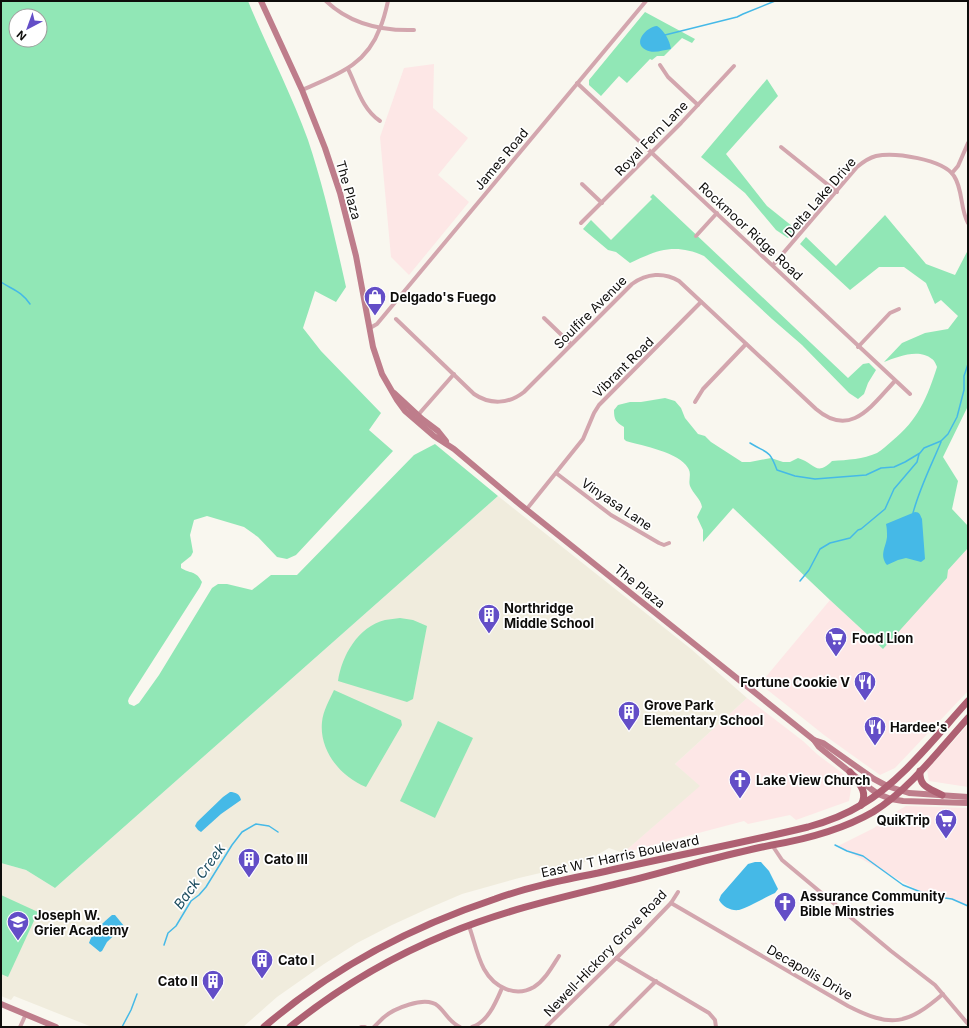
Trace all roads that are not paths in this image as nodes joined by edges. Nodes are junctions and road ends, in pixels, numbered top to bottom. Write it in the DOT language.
graph roads {
  1 [pos="261,1"];
  2 [pos="326,1"];
  3 [pos="388,1"];
  4 [pos="646,1"];
  5 [pos="380,29"];
  6 [pos="414,30"];
  7 [pos="660,65"];
  8 [pos="734,66"];
  9 [pos="348,69"];
  10 [pos="577,83"];
  11 [pos="302,90"];
  12 [pos="698,105"];
  13 [pos="380,121"];
  14 [pos="968,143"];
  15 [pos="781,147"];
  16 [pos="652,153"];
  17 [pos="952,173"];
  18 [pos="582,184"];
  19 [pos="837,192"];
  20 [pos="602,203"];
  21 [pos="717,213"];
  22 [pos="582,223"];
  23 [pos="968,223"];
  24 [pos="696,236"];
  25 [pos="773,266"];
  26 [pos="701,302"];
  27 [pos="899,309"];
  28 [pos="544,318"];
  29 [pos="396,319"];
  30 [pos="370,328"];
  31 [pos="571,344"];
  32 [pos="746,344"];
  33 [pos="858,347"];
  34 [pos="454,374"];
  35 [pos="895,381"];
  36 [pos="392,392"];
  37 [pos="910,394"];
  38 [pos="695,402"];
  39 [pos="418,415"];
  40 [pos="454,449"];
  41 [pos="556,473"];
  42 [pos="526,510"];
  43 [pos="669,543"];
  44 [pos="968,701"];
  45 [pos="968,718"];
  46 [pos="814,740"];
  47 [pos="920,771"];
  48 [pos="850,772"];
  49 [pos="887,786"];
  50 [pos="900,791"];
  51 [pos="878,794"];
  52 [pos="942,795"];
  53 [pos="968,797"];
  54 [pos="892,799"];
  55 [pos="968,804"];
  56 [pos="861,805"];
  57 [pos="772,845"];
  58 [pos="678,892"];
  59 [pos="670,902"];
  60 [pos="468,926"];
  61 [pos="559,956"];
  62 [pos="616,958"];
  63 [pos="656,981"];
  64 [pos="502,988"];
  65 [pos="943,994"];
  66 [pos="1,1004"];
  67 [pos="26,1014"];
  68 [pos="968,1024"];
  69 [pos="20,1027"];
  70 [pos="56,1027"];
  71 [pos="264,1027"];
  72 [pos="290,1027"];
  73 [pos="361,1027"];
  74 [pos="365,1027"];
  75 [pos="374,1027"];
  76 [pos="460,1027"];
  77 [pos="472,1027"];
  78 [pos="546,1027"];
  79 [pos="610,1027"];
  80 [pos="716,1027"];
  1 -- 11 [label="street, The Plaza"];
  2 -- 5 [label="street"];
  3 -- 5 [label="street"];
  4 -- 10 [label="street, James Road"];
  5 -- 6 [label="street"];
  5 -- 9 [label="street"];
  7 -- 12 [label="street"];
  8 -- 12 [label="street, Royal Fern Lane"];
  9 -- 11 [label="street"];
  9 -- 13 [label="street"];
  10 -- 16 [label="street, Rockmoor Ridge Road"];
  10 -- 30 [label="street, James Road"];
  11 -- 30 [label="street, The Plaza"];
  12 -- 16 [label="street, Royal Fern Lane"];
  14 -- 17 [label="street"];
  15 -- 19 [label="street"];
  16 -- 20 [label="street, Royal Fern Lane"];
  16 -- 21 [label="street, Rockmoor Ridge Road"];
  17 -- 19 [label="street, Delta Lake Drive"];
  17 -- 23 [label="street"];
  18 -- 20 [label="street"];
  19 -- 25 [label="street, Delta Lake Drive"];
  20 -- 22 [label="street, Royal Fern Lane"];
  21 -- 24 [label="street"];
  21 -- 25 [label="street, Rockmoor Ridge Road"];
  25 -- 33 [label="street, Rockmoor Ridge Road"];
  26 -- 31 [label="street, Soulfire Avenue"];
  26 -- 32 [label="street, Soulfire Avenue"];
  26 -- 41 [label="street, Vibrant Road"];
  27 -- 33 [label="street"];
  28 -- 31 [label="street"];
  29 -- 34 [label="street, Soulfire Avenue"];
  30 -- 36 [label="street, The Plaza"];
  31 -- 34 [label="street, Soulfire Avenue"];
  32 -- 35 [label="street, Soulfire Avenue"];
  32 -- 38 [label="street"];
  33 -- 35 [label="street, Rockmoor Ridge Road"];
  34 -- 39 [label="street"];
  35 -- 37 [label="street, Rockmoor Ridge Road"];
  36 -- 39 [label="street, The Plaza"];
  36 -- 40 [label="street, The Plaza"];
  39 -- 40 [label="street, The Plaza"];
  40 -- 42 [label="street, The Plaza"];
  41 -- 42 [label="street, Vibrant Road"];
  41 -- 43 [label="street, Vinyasa Lane"];
  42 -- 46 [label="street, The Plaza"];
  44 -- 49 [label="main road, East W T Harris Boulevard"];
  45 -- 47 [label="main road, East W T Harris Boulevard"];
  46 -- 48 [label="street, The Plaza"];
  46 -- 49 [label="street, The Plaza"];
  47 -- 50 [label="main road, East W T Harris Boulevard"];
  47 -- 52 [label="main road"];
  48 -- 51 [label="street, The Plaza"];
  48 -- 56 [label="main road"];
  49 -- 50 [label="street, The Plaza"];
  49 -- 51 [label="main road, East W T Harris Boulevard"];
  50 -- 52 [label="street, The Plaza"];
  50 -- 54 [label="main road, East W T Harris Boulevard"];
  51 -- 54 [label="street, The Plaza"];
  51 -- 56 [label="main road, East W T Harris Boulevard"];
  52 -- 53 [label="street, The Plaza"];
  54 -- 55 [label="street, The Plaza"];
  54 -- 57 [label="main road, East W T Harris Boulevard"];
  56 -- 71 [label="main road, East W T Harris Boulevard"];
  57 -- 60 [label="main road, East W T Harris Boulevard"];
  57 -- 65 [label="street"];
  58 -- 59 [label="street, Newell-Hickory Grove Road"];
  59 -- 62 [label="street, Newell-Hickory Grove Road"];
  59 -- 65 [label="street, Decapolis Drive"];
  60 -- 64 [label="street"];
  60 -- 72 [label="main road, East W T Harris Boulevard"];
  61 -- 64 [label="street"];
  62 -- 63 [label="street"];
  62 -- 78 [label="street, Newell-Hickory Grove Road"];
  63 -- 79 [label="street"];
  63 -- 80 [label="street"];
  64 -- 77 [label="street"];
  65 -- 68 [label="street"];
  66 -- 67 [label="street"];
  67 -- 69 [label="street"];
  67 -- 70 [label="street"];
  73 -- 74 [label="street"];
  75 -- 76 [label="street"];
}
